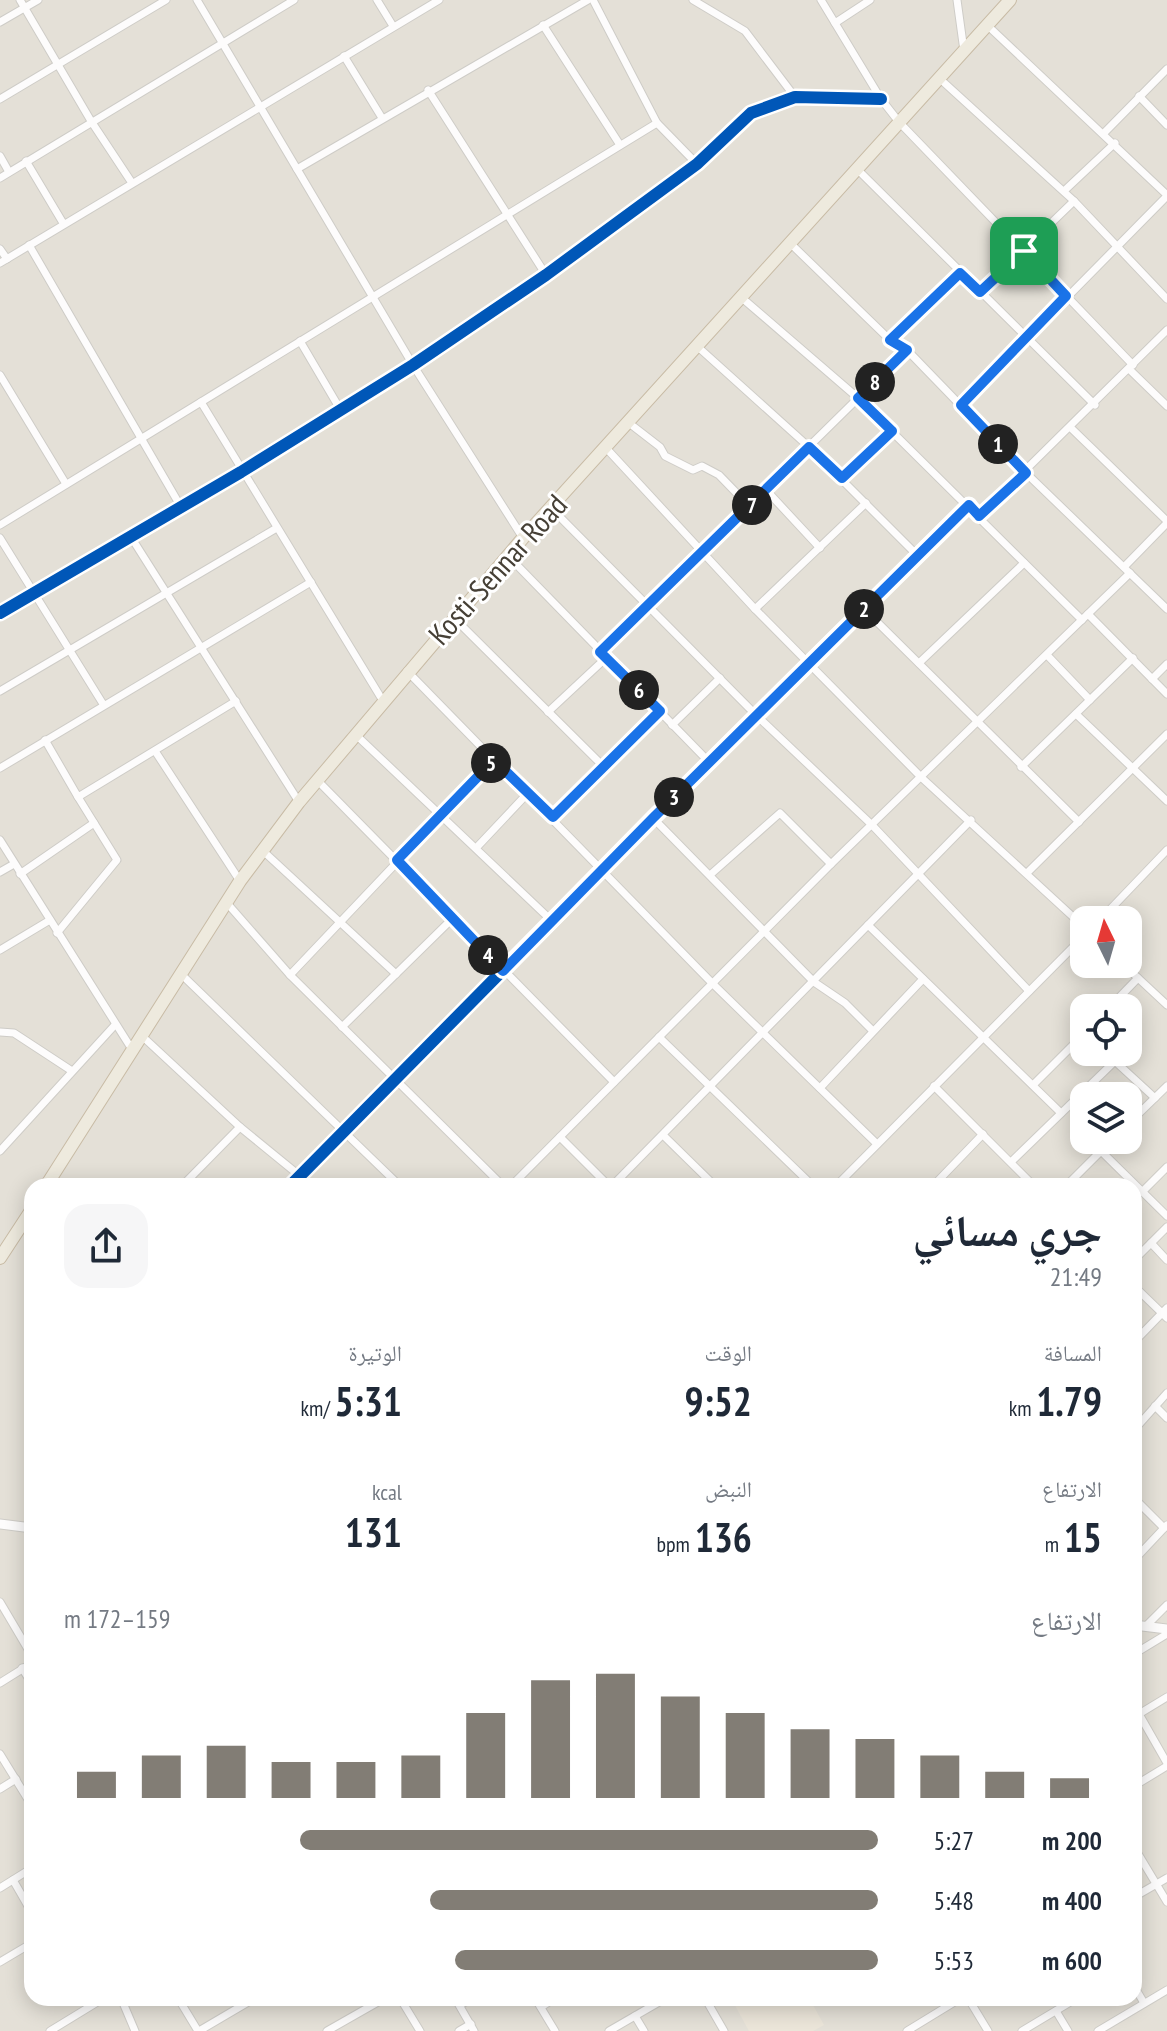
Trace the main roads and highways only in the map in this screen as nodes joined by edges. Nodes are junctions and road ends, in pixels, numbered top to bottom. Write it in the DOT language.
graph roads {
  1 [pos="1010,0"];
  2 [pos="57,1178"];
  3 [pos="24,1221"];
  4 [pos="0,1258"];
  1 -- 2 [label="highway, Kosti-Sennar Road"];
  3 -- 4 [label="highway"];
}
